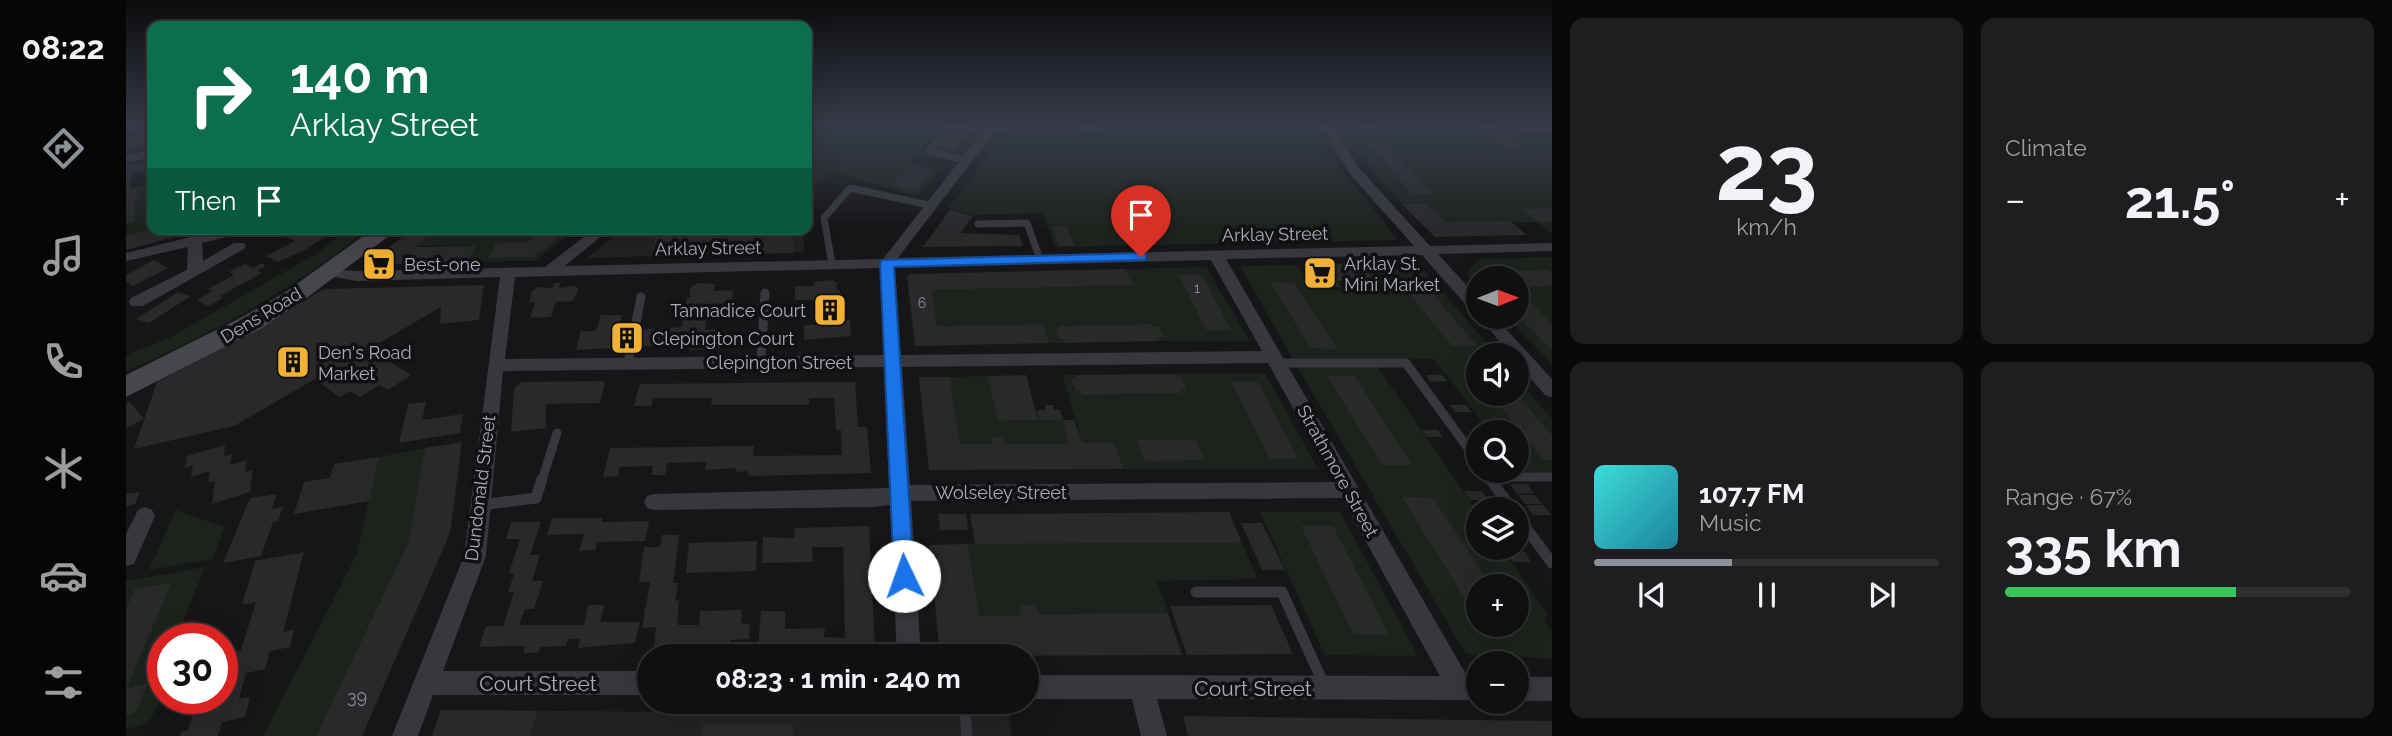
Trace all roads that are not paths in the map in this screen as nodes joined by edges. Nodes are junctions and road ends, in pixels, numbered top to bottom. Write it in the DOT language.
graph roads {
  1 [pos="964,161"];
  2 [pos="1349,161"];
  3 [pos="929,205"];
  4 [pos="978,224"];
  5 [pos="216,235"];
  6 [pos="379,235"];
  7 [pos="595,235"];
  8 [pos="195,240"];
  9 [pos="239,246"];
  10 [pos="1552,247"];
  11 [pos="1426,250"];
  12 [pos="1216,255"];
  13 [pos="126,257"];
  14 [pos="1040,259"];
  15 [pos="887,263"];
  16 [pos="832,264"];
  17 [pos="549,271"];
  18 [pos="195,272"];
  19 [pos="328,272"];
  20 [pos="509,272"];
  21 [pos="765,293"];
  22 [pos="1466,295"];
  23 [pos="641,297"];
  24 [pos="137,302"];
  25 [pos="1497,329"];
  26 [pos="1275,360"];
  27 [pos="761,361"];
  28 [pos="891,361"];
  29 [pos="628,363"];
  30 [pos="495,365"];
  31 [pos="126,387"];
  32 [pos="1552,391"];
  33 [pos="557,433"];
  34 [pos="1466,445"];
  35 [pos="1529,476"];
  36 [pos="1552,477"];
  37 [pos="1349,490"];
  38 [pos="899,495"];
  39 [pos="654,502"];
  40 [pos="481,505"];
  41 [pos="145,516"];
  42 [pos="1529,532"];
  43 [pos="126,557"];
  44 [pos="1552,563"];
  45 [pos="1196,592"];
  46 [pos="908,644"];
  47 [pos="1466,681"];
  48 [pos="426,683"];
  49 [pos="637,683"];
  50 [pos="1039,687"];
  51 [pos="1142,688"];
  52 [pos="1325,688"];
  53 [pos="1466,688"];
  54 [pos="1529,688"];
  55 [pos="1552,689"];
  56 [pos="965,714"];
  57 [pos="405,736"];
  58 [pos="967,736"];
  59 [pos="1154,736"];
  1 -- 3 [label="street"];
  2 -- 11 [label="street"];
  3 -- 15 [label="street"];
  3 -- 16 [label="lane"];
  4 -- 14 [label="lane"];
  5 -- 8 [label="street"];
  6 -- 19 [label="main road, Dens Road"];
  7 -- 17 [label="street"];
  8 -- 13 [label="street"];
  8 -- 18 [label="street"];
  9 -- 18 [label="street"];
  10 -- 11 [label="street, Arklay Street"];
  11 -- 12 [label="street, Arklay Street"];
  11 -- 22 [label="street"];
  12 -- 14 [label="street, Arklay Street"];
  12 -- 26 [label="street, Strathmore Street"];
  14 -- 15 [label="street, Arklay Street"];
  15 -- 16 [label="street, Arklay Street"];
  15 -- 28 [label="street"];
  16 -- 17 [label="street, Arklay Street"];
  17 -- 20 [label="street, Arklay Street"];
  18 -- 24 [label="street"];
  19 -- 20 [label="street, Arklay Street"];
  19 -- 31 [label="main road, Dens Road"];
  20 -- 30 [label="street, Dundonald Street"];
  21 -- 27 [label="lane"];
  23 -- 29 [label="lane"];
  25 -- 32 [label="street"];
  26 -- 28 [label="street, Clepington Street"];
  26 -- 34 [label="lane"];
  26 -- 37 [label="street, Strathmore Street"];
  27 -- 28 [label="street, Clepington Street"];
  27 -- 29 [label="street, Clepington Street"];
  28 -- 38 [label="street"];
  29 -- 30 [label="street, Clepington Street"];
  30 -- 40 [label="street, Dundonald Street"];
  33 -- 40 [label="lane"];
  35 -- 36 [label="lane"];
  37 -- 38 [label="street, Wolseley Street"];
  37 -- 47 [label="street, Strathmore Street"];
  38 -- 39 [label="street, Wolseley Street"];
  38 -- 46 [label="street"];
  40 -- 48 [label="street, Dundonald Street"];
  41 -- 43 [label="street"];
  42 -- 44 [label="lane"];
  45 -- 52 [label="lane"];
  48 -- 49 [label="street, Court Street"];
  48 -- 57 [label="street, Dundonald Street"];
  50 -- 51 [label="street, Court Street"];
  51 -- 52 [label="street, Court Street"];
  51 -- 59 [label="street"];
  52 -- 53 [label="street, Court Street"];
  54 -- 55 [label="street"];
  56 -- 58 [label="lane"];
}
